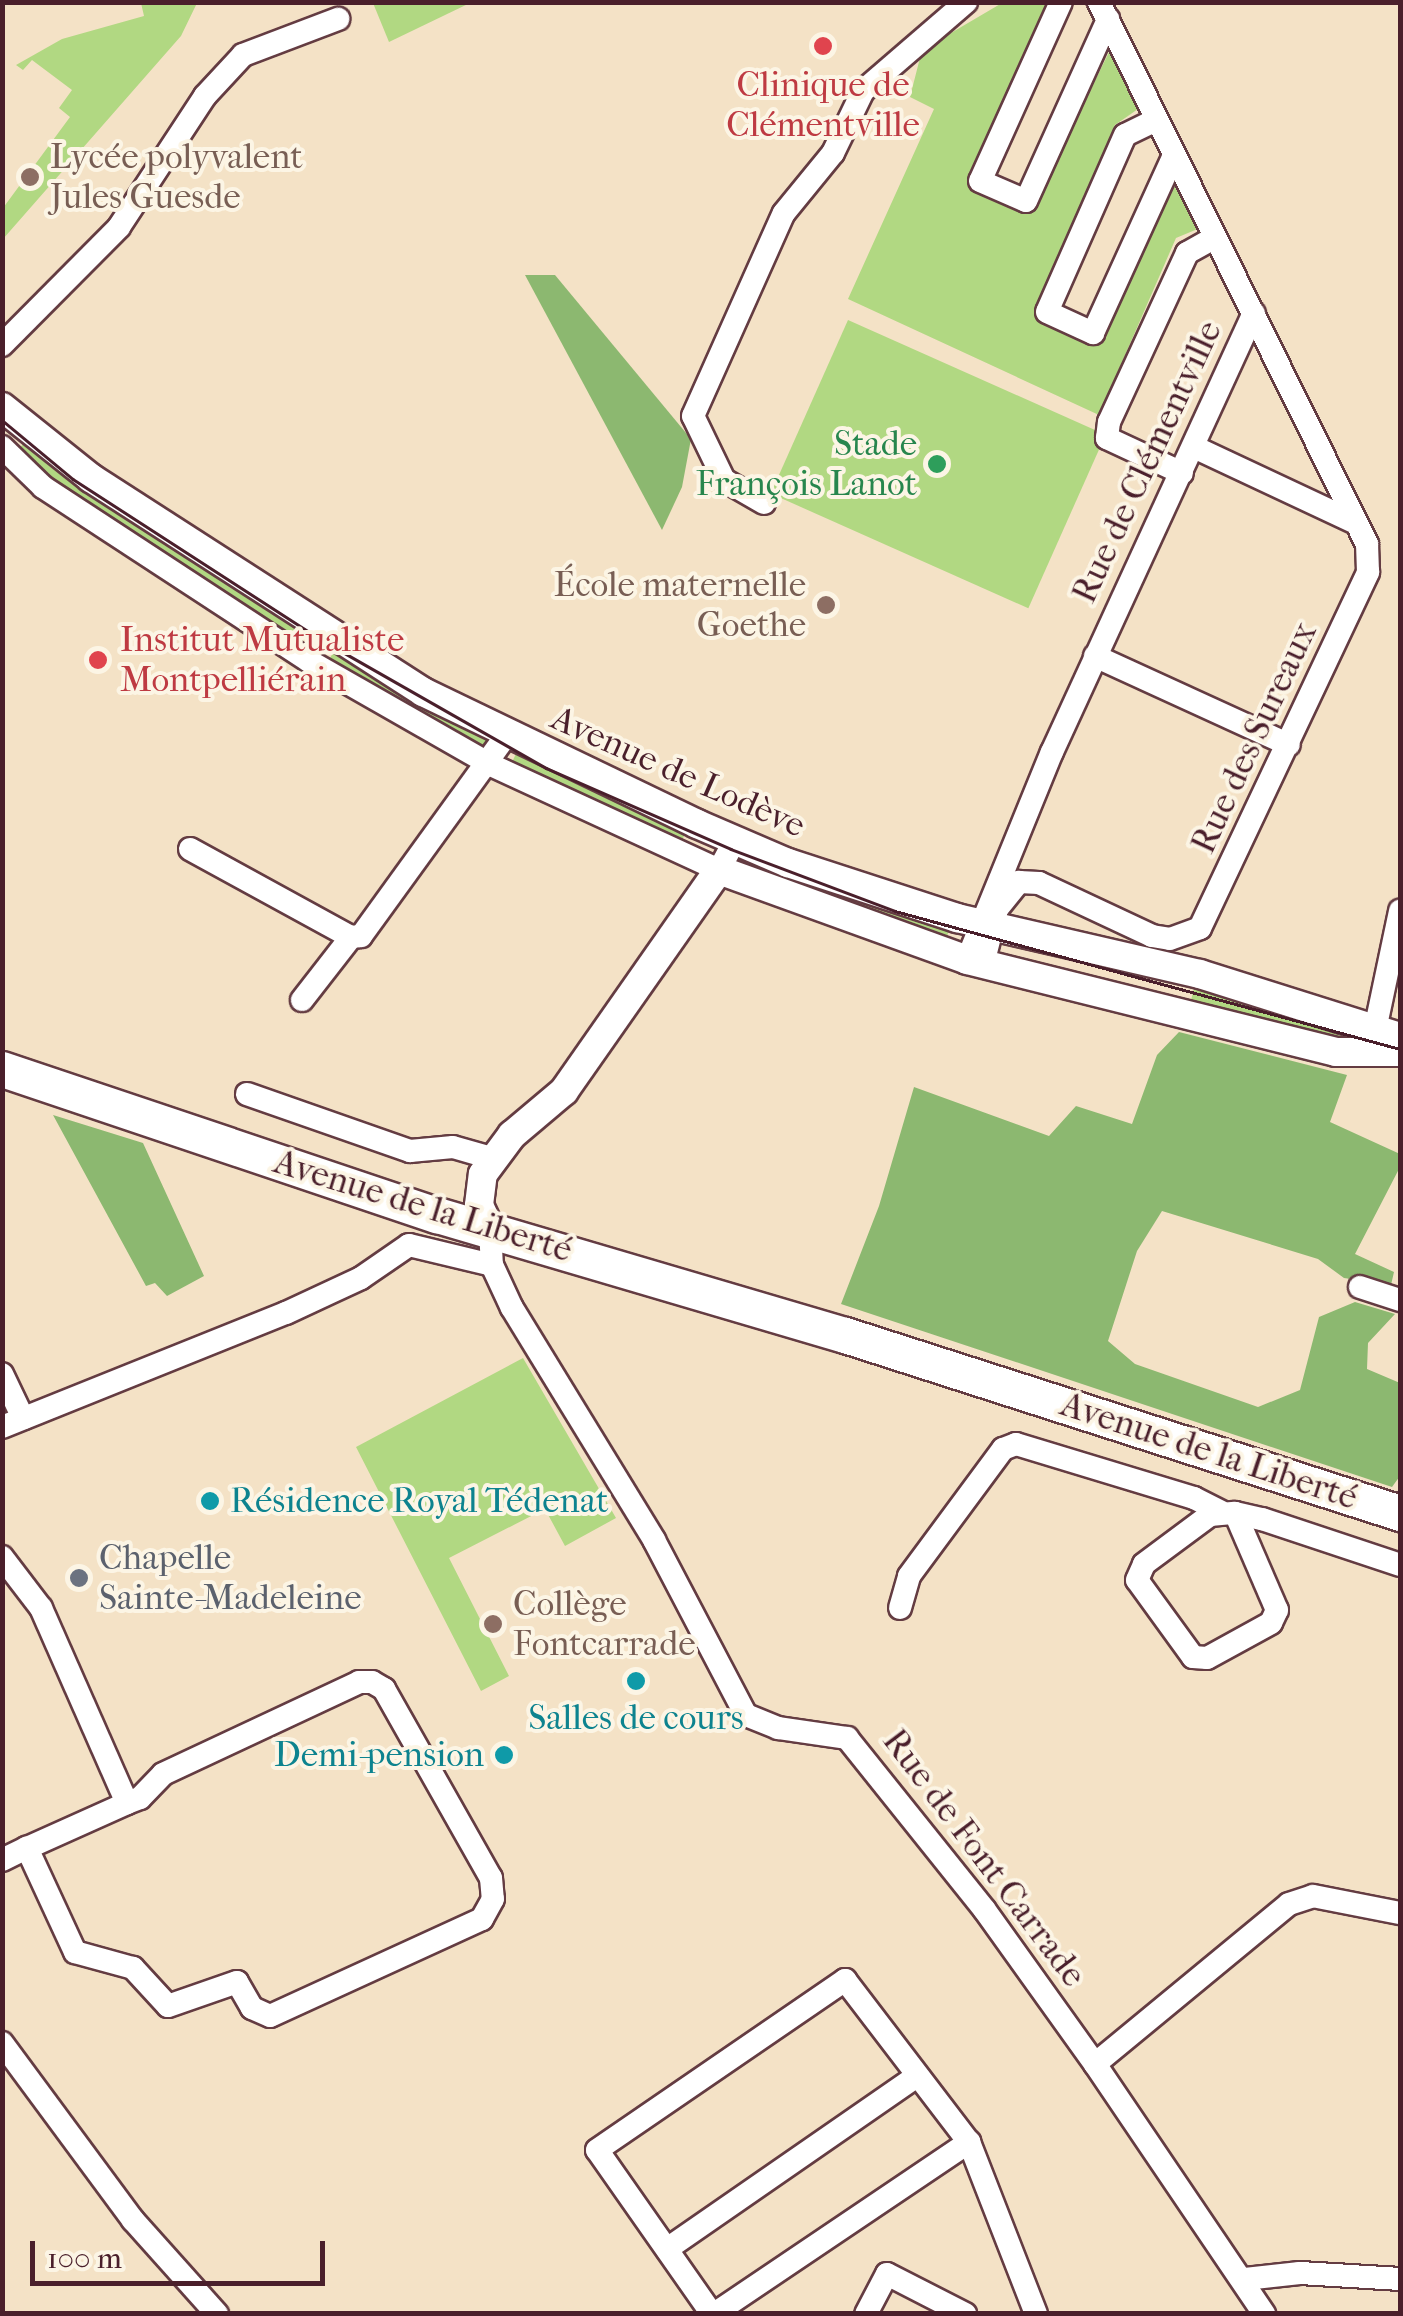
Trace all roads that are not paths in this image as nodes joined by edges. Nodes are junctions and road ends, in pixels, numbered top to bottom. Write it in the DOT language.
graph roads {
  1 [pos="966,2"];
  2 [pos="1060,2"];
  3 [pos="1104,11"];
  4 [pos="338,19"];
  5 [pos="1156,120"];
  6 [pos="1174,155"];
  7 [pos="1214,238"];
  8 [pos="1254,313"];
  9 [pos="2,345"];
  10 [pos="3,407"];
  11 [pos="2,447"];
  12 [pos="1194,447"];
  13 [pos="1182,473"];
  14 [pos="764,503"];
  15 [pos="1356,523"];
  16 [pos="1095,656"];
  17 [pos="506,736"];
  18 [pos="1289,745"];
  19 [pos="491,765"];
  20 [pos="735,840"];
  21 [pos="190,848"];
  22 [pos="719,870"];
  23 [pos="1400,911"];
  24 [pos="987,922"];
  25 [pos="351,937"];
  26 [pos="975,962"];
  27 [pos="302,1000"];
  28 [pos="1388,1034"];
  29 [pos="1400,1052"];
  30 [pos="2,1070"];
  31 [pos="246,1094"];
  32 [pos="496,1159"];
  33 [pos="482,1210"];
  34 [pos="492,1265"];
  35 [pos="1360,1287"];
  36 [pos="1400,1300"];
  37 [pos="846,1335"];
  38 [pos="2,1374"];
  39 [pos="13,1423"];
  40 [pos="1228,1513"];
  41 [pos="1400,1513"];
  42 [pos="2,1558"];
  43 [pos="1400,1565"];
  44 [pos="900,1608"];
  45 [pos="127,1802"];
  46 [pos="27,1848"];
  47 [pos="2,1860"];
  48 [pos="1400,1913"];
  49 [pos="2,2043"];
  50 [pos="1095,2064"];
  51 [pos="917,2076"];
  52 [pos="968,2142"];
  53 [pos="667,2250"];
  54 [pos="1400,2278"];
  55 [pos="1245,2280"];
  56 [pos="217,2314"];
  57 [pos="713,2314"];
  58 [pos="866,2314"];
  59 [pos="965,2314"];
  60 [pos="1036,2314"];
  61 [pos="1264,2314"];
  1 -- 14 [label="street"];
  2 -- 3 [label="street"];
  3 -- 5 [label="street, Rue de Clémentville"];
  4 -- 9 [label="street"];
  5 -- 6 [label="street, Rue de Clémentville"];
  5 -- 6 [label="street"];
  6 -- 7 [label="street, Rue de Clémentville"];
  7 -- 8 [label="street, Rue de Clémentville"];
  7 -- 13 [label="street"];
  8 -- 12 [label="street, Rue de Clémentville"];
  8 -- 15 [label="street, Rue des Sureaux"];
  10 -- 17 [label="street, Avenue de Lodève"];
  11 -- 19 [label="street, Avenue de Lodève"];
  12 -- 13 [label="street, Rue de Clémentville"];
  12 -- 15 [label="street"];
  13 -- 16 [label="street, Rue de Clémentville"];
  15 -- 18 [label="street, Rue des Sureaux"];
  16 -- 18 [label="street"];
  16 -- 24 [label="street, Rue de Clémentville"];
  17 -- 19 [label="street"];
  17 -- 20 [label="street, Avenue de Lodève"];
  18 -- 24 [label="street, Rue des Sureaux"];
  19 -- 22 [label="street, Avenue de Lodève"];
  19 -- 25 [label="street"];
  20 -- 22 [label="street"];
  20 -- 24 [label="street, Avenue de Lodève"];
  21 -- 25 [label="street"];
  22 -- 26 [label="street, Avenue de Lodève"];
  22 -- 32 [label="street"];
  23 -- 28 [label="street"];
  24 -- 26 [label="street, Rue des Sureaux"];
  24 -- 28 [label="street, Avenue de Lodève"];
  25 -- 27 [label="street"];
  26 -- 29 [label="street, Avenue de Lodève"];
  30 -- 33 [label="main road, Avenue de la Liberté"];
  31 -- 32 [label="street"];
  32 -- 33 [label="street"];
  33 -- 34 [label="street, Rue de Font Carrade"];
  33 -- 37 [label="main road, Avenue de la Liberté"];
  33 -- 37 [label="main road, Avenue de la Liberté"];
  34 -- 39 [label="street"];
  34 -- 50 [label="street, Rue de Font Carrade"];
  35 -- 36 [label="street"];
  37 -- 41 [label="main road, Avenue de la Liberté"];
  38 -- 39 [label="street"];
  40 -- 40 [label="street"];
  40 -- 43 [label="street"];
  40 -- 44 [label="street"];
  42 -- 45 [label="street"];
  45 -- 46 [label="street"];
  45 -- 46 [label="street"];
  46 -- 47 [label="street"];
  48 -- 50 [label="street"];
  49 -- 56 [label="street"];
  50 -- 55 [label="street, Rue de Font Carrade"];
  51 -- 52 [label="street"];
  51 -- 53 [label="street"];
  51 -- 53 [label="street"];
  52 -- 57 [label="street"];
  52 -- 60 [label="street"];
  53 -- 57 [label="street"];
  54 -- 55 [label="street"];
  55 -- 61 [label="street, Rue de Font Carrade"];
  58 -- 59 [label="street"];
}
